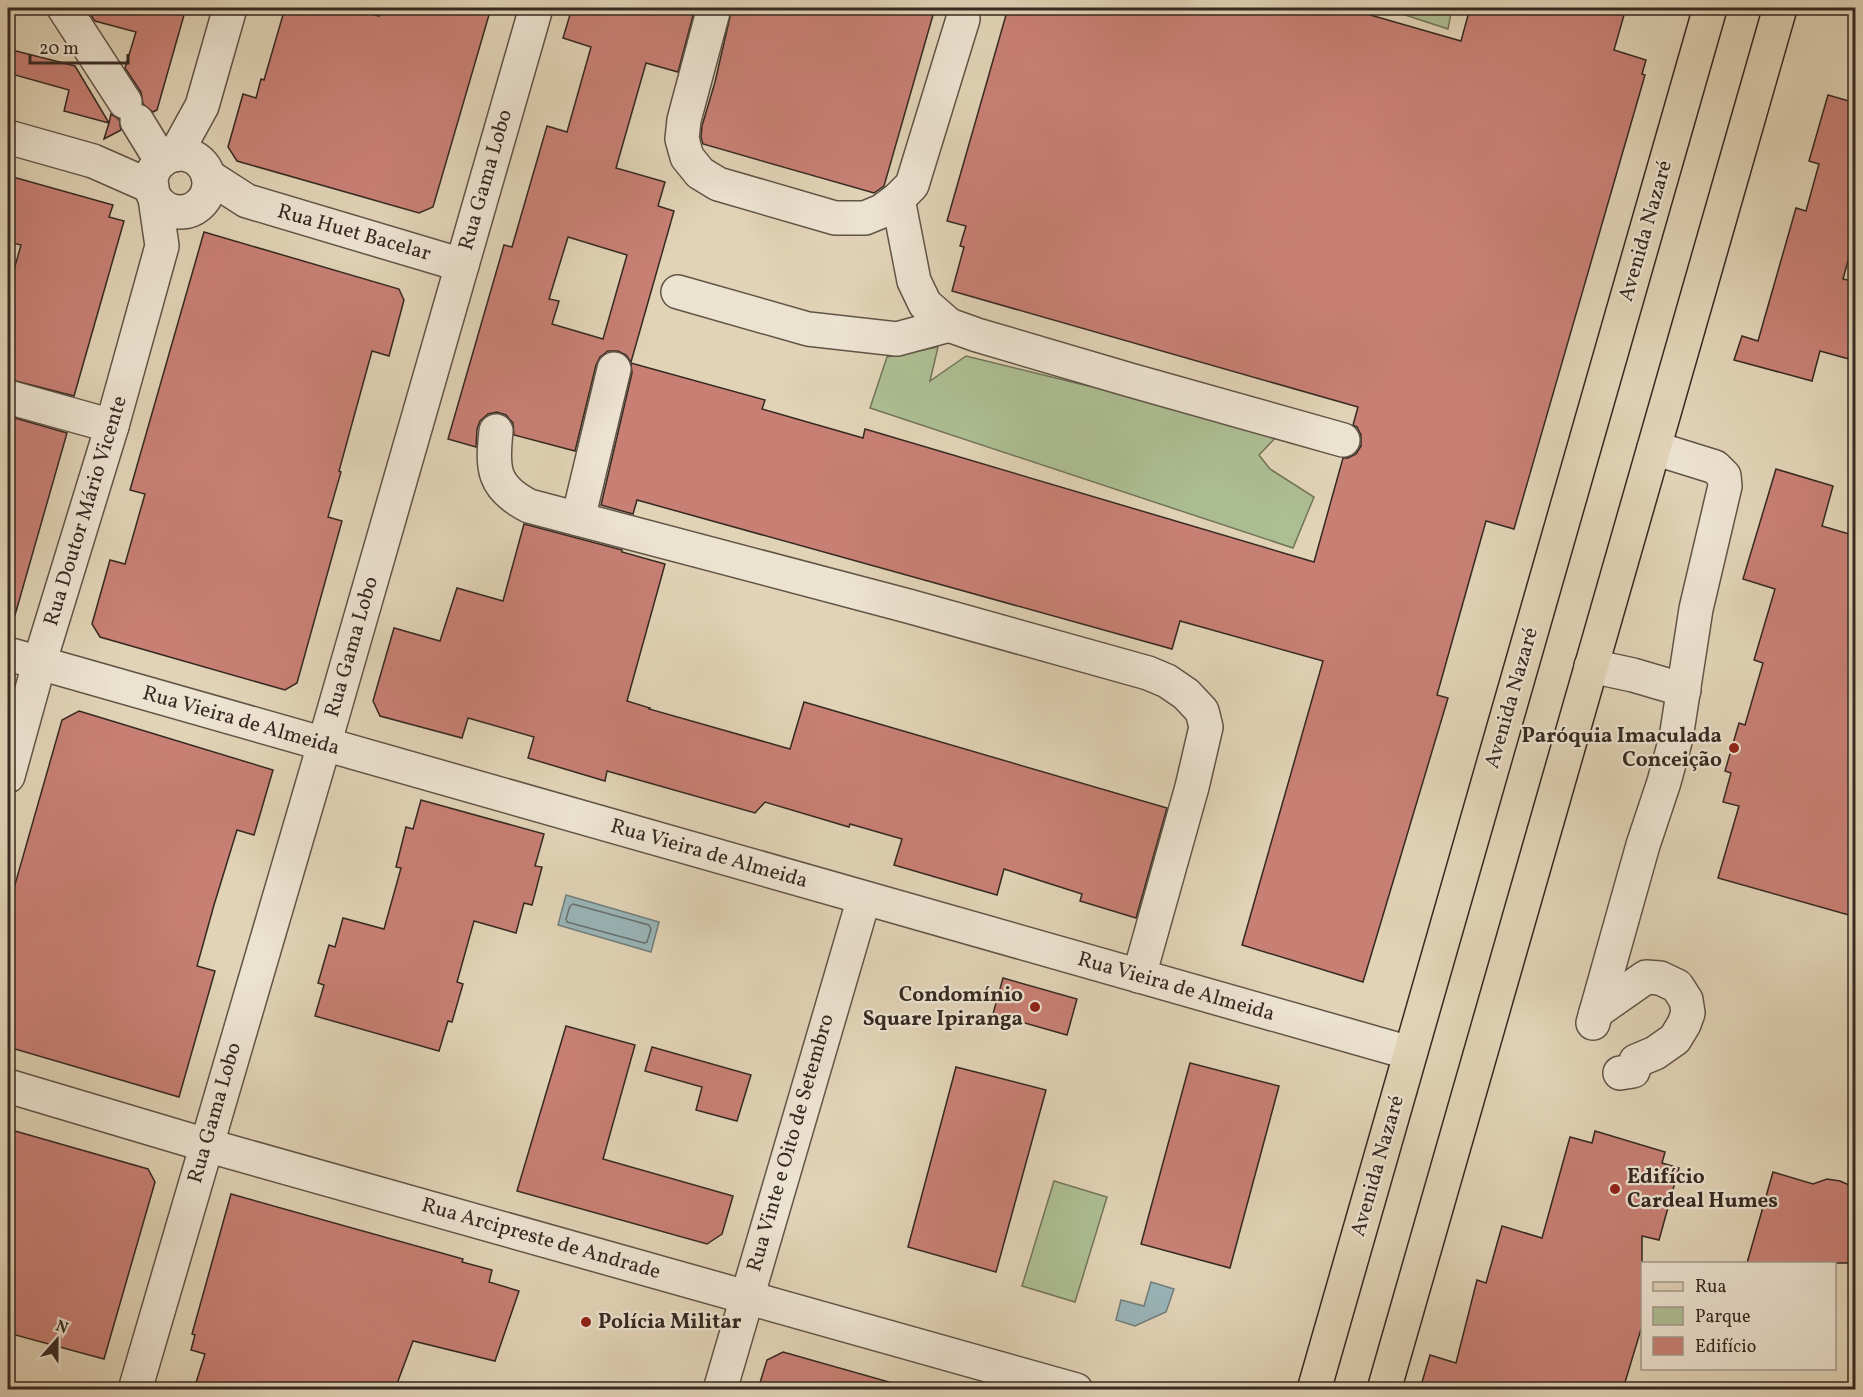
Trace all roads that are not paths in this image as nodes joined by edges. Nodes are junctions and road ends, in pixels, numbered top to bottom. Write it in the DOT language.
graph roads {
  1 [pos="64,8"];
  2 [pos="230,8"];
  3 [pos="536,8"];
  4 [pos="714,8"];
  5 [pos="1710,8"];
  6 [pos="1780,8"];
  7 [pos="963,19"];
  8 [pos="8,137"];
  9 [pos="179,179"];
  10 [pos="898,199"];
  11 [pos="462,265"];
  12 [pos="678,292"];
  13 [pos="949,325"];
  14 [pos="614,369"];
  15 [pos="8,397"];
  16 [pos="112,426"];
  17 [pos="496,431"];
  18 [pos="1342,440"];
  19 [pos="1654,448"];
  20 [pos="578,519"];
  21 [pos="8,654"];
  22 [pos="39,664"];
  23 [pos="1591,666"];
  24 [pos="1684,690"];
  25 [pos="324,745"];
  26 [pos="8,776"];
  27 [pos="864,897"];
  28 [pos="1138,976"];
  29 [pos="1410,1053"];
  30 [pos="1620,1073"];
  31 [pos="8,1086"];
  32 [pos="206,1145"];
  33 [pos="746,1297"];
  34 [pos="135,1389"];
  35 [pos="720,1389"];
  36 [pos="1076,1389"];
  37 [pos="1314,1389"];
  38 [pos="1384,1389"];
  1 -- 9 [label="street"];
  2 -- 9 [label="street, Rua Doutor Mário Vicente"];
  3 -- 11 [label="street, Rua Gama Lobo"];
  4 -- 10 [label="street"];
  5 -- 29 [label="main road, Avenida Nazaré"];
  6 -- 19 [label="main road"];
  7 -- 10 [label="street"];
  8 -- 9 [label="street, Rua Huet Bacelar"];
  9 -- 11 [label="street, Rua Huet Bacelar"];
  9 -- 16 [label="street, Rua Doutor Mário Vicente"];
  10 -- 13 [label="street"];
  11 -- 25 [label="street, Rua Gama Lobo"];
  12 -- 13 [label="street"];
  13 -- 18 [label="street"];
  14 -- 20 [label="street"];
  15 -- 16 [label="street"];
  16 -- 22 [label="street, Rua Doutor Mário Vicente"];
  17 -- 20 [label="street"];
  19 -- 23 [label="main road"];
  19 -- 24 [label="street"];
  20 -- 28 [label="street"];
  21 -- 22 [label="street, Rua Vieira de Almeida"];
  22 -- 25 [label="street, Rua Vieira de Almeida"];
  22 -- 26 [label="street, Rua Doutor Mário Vicente"];
  23 -- 24 [label="street"];
  23 -- 38 [label="main road"];
  24 -- 30 [label="street"];
  25 -- 27 [label="street, Rua Vieira de Almeida"];
  25 -- 32 [label="street, Rua Gama Lobo"];
  27 -- 28 [label="street, Rua Vieira de Almeida"];
  27 -- 33 [label="street, Rua Vinte e Oito de Setembro"];
  28 -- 29 [label="street, Rua Vieira de Almeida"];
  29 -- 37 [label="main road, Avenida Nazaré"];
  31 -- 32 [label="street, Rua Arcipreste de Andrade"];
  32 -- 33 [label="street, Rua Arcipreste de Andrade"];
  32 -- 34 [label="street, Rua Gama Lobo"];
  33 -- 35 [label="street, Rua Vinte e Oito de Setembro"];
  33 -- 36 [label="street, Rua Arcipreste de Andrade"];
}
